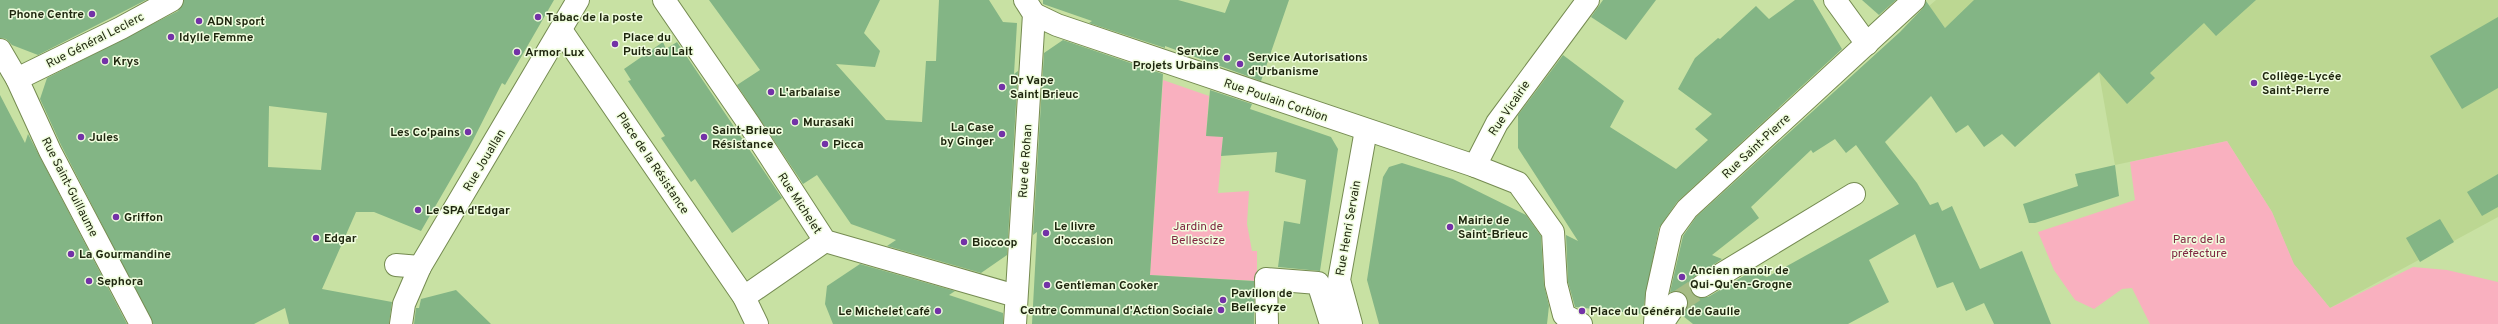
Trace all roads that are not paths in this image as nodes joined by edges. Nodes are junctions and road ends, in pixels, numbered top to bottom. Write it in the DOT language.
graph roads {
  1 [pos="172,0"];
  2 [pos="578,0"];
  3 [pos="664,0"];
  4 [pos="1588,0"];
  5 [pos="1835,0"];
  6 [pos="1914,0"];
  7 [pos="1030,7"];
  8 [pos="561,30"];
  9 [pos="1867,44"];
  10 [pos="0,50"];
  11 [pos="17,79"];
  12 [pos="1370,132"];
  13 [pos="1474,166"];
  14 [pos="1854,194"];
  15 [pos="825,241"];
  16 [pos="396,265"];
  17 [pos="420,267"];
  18 [pos="1702,286"];
  19 [pos="1016,296"];
  20 [pos="744,297"];
  21 [pos="1676,303"];
  22 [pos="141,324"];
  23 [pos="401,324"];
  24 [pos="757,324"];
  25 [pos="1015,324"];
  26 [pos="1267,324"];
  27 [pos="1331,324"];
  28 [pos="1351,324"];
  29 [pos="1581,324"];
  30 [pos="1655,324"];
  31 [pos="1662,324"];
  1 -- 11 [label="street, Rue Général Leclerc"];
  2 -- 8 [label="street, Rue Jouallan"];
  3 -- 15 [label="street, Rue Michelet"];
  4 -- 13 [label="street, Rue Vicairie"];
  5 -- 9 [label="street"];
  6 -- 9 [label="street, Rue Saint-Pierre"];
  7 -- 12 [label="street, Rue Poulain Corbion"];
  7 -- 19 [label="street, Rue de Rohan"];
  8 -- 17 [label="street, Rue Jouallan"];
  8 -- 20 [label="street, Place de la Résistance"];
  9 -- 30 [label="street, Rue Saint-Pierre"];
  10 -- 11 [label="street, Rue Saint-Guillaume"];
  11 -- 22 [label="street, Rue Saint-Guillaume"];
  12 -- 13 [label="street, Rue Poulain Corbion"];
  12 -- 28 [label="street, Rue Henri Servain"];
  13 -- 29 [label="street"];
  14 -- 18 [label="street"];
  15 -- 19 [label="street, Rue Michelet"];
  15 -- 20 [label="street"];
  16 -- 17 [label="street"];
  17 -- 23 [label="street, Rue Jouallan"];
  19 -- 25 [label="street, Rue de Rohan"];
  20 -- 24 [label="street, Place de la Résistance"];
  21 -- 31 [label="street"];
  26 -- 27 [label="street"];
}
